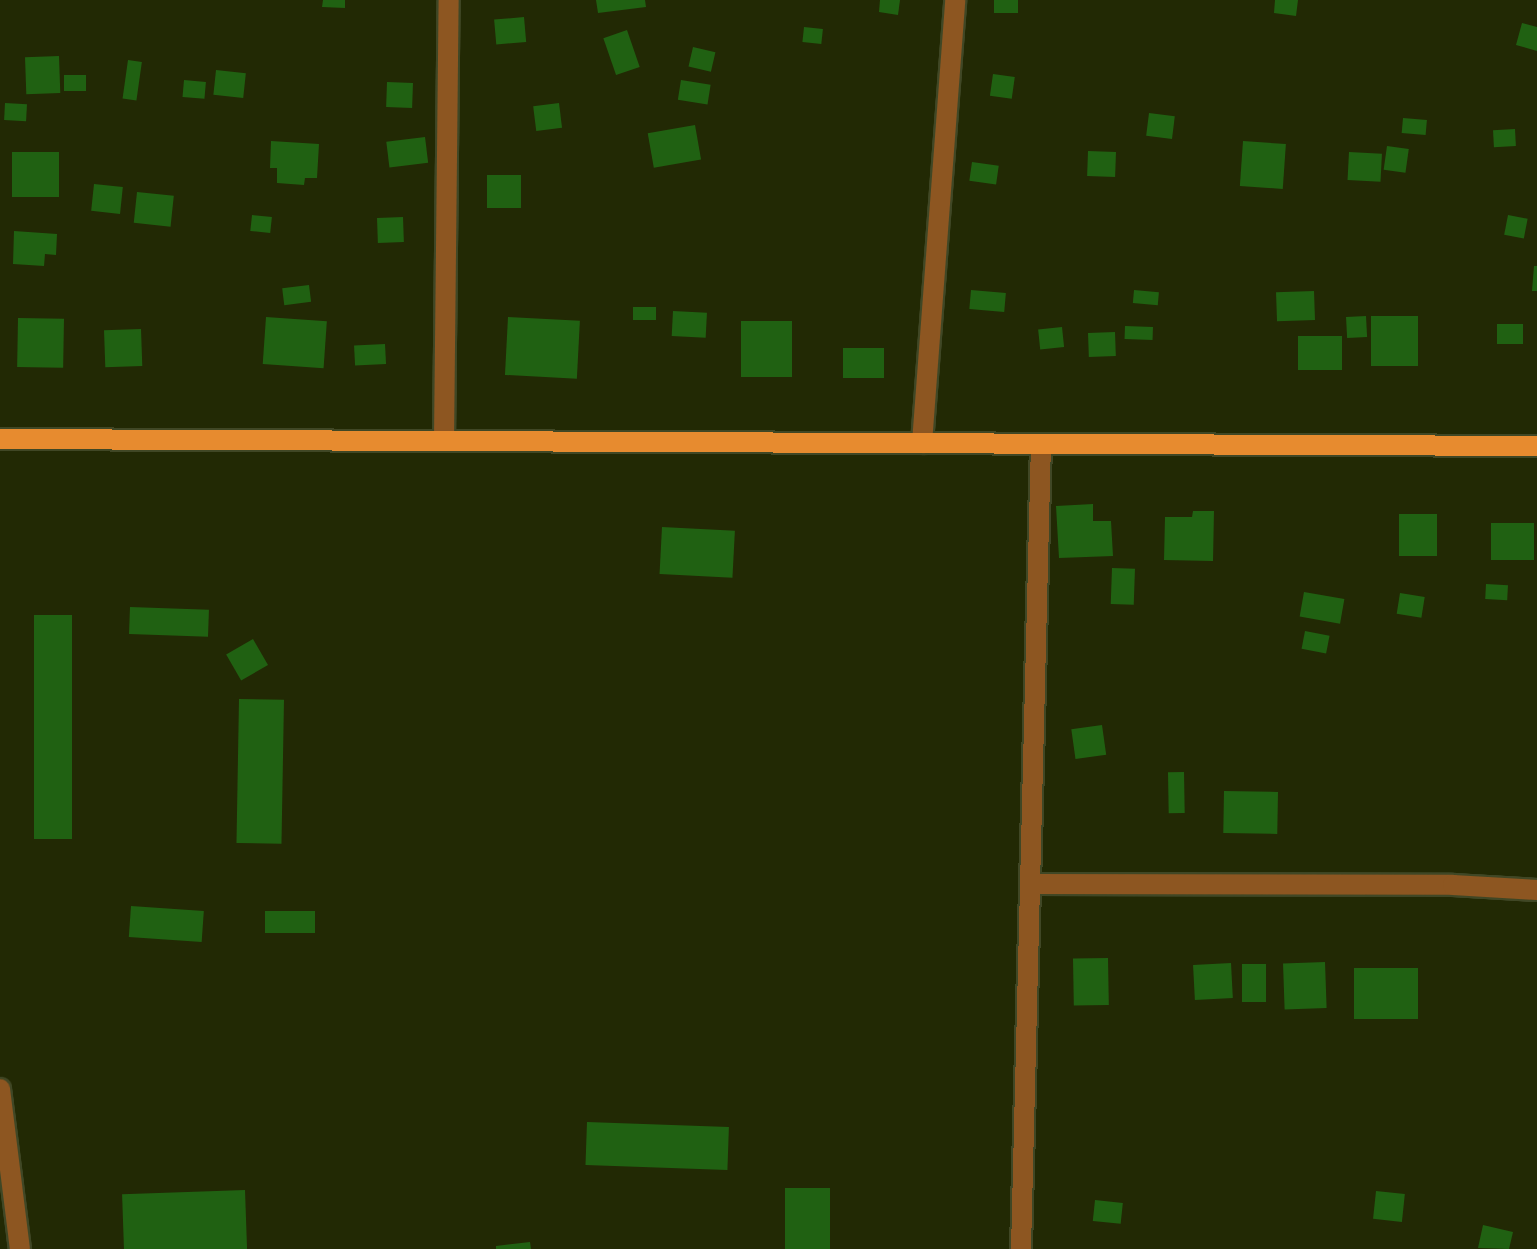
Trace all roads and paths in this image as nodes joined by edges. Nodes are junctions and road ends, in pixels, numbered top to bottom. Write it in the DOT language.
graph roads {
  1 [pos="449,0"];
  2 [pos="955,0"];
  3 [pos="0,439"];
  4 [pos="444,441"];
  5 [pos="922,443"];
  6 [pos="1041,444"];
  7 [pos="1537,446"];
  8 [pos="1030,884"];
  9 [pos="1537,890"];
  10 [pos="0,1089"];
  11 [pos="20,1249"];
  12 [pos="1021,1249"];
  1 -- 4 [label="street"];
  2 -- 5 [label="street"];
  3 -- 4 [label="main road"];
  4 -- 5 [label="main road"];
  5 -- 6 [label="main road"];
  6 -- 7 [label="main road"];
  6 -- 8 [label="street"];
  8 -- 9 [label="street"];
  8 -- 12 [label="street"];
  10 -- 11 [label="street"];
}
